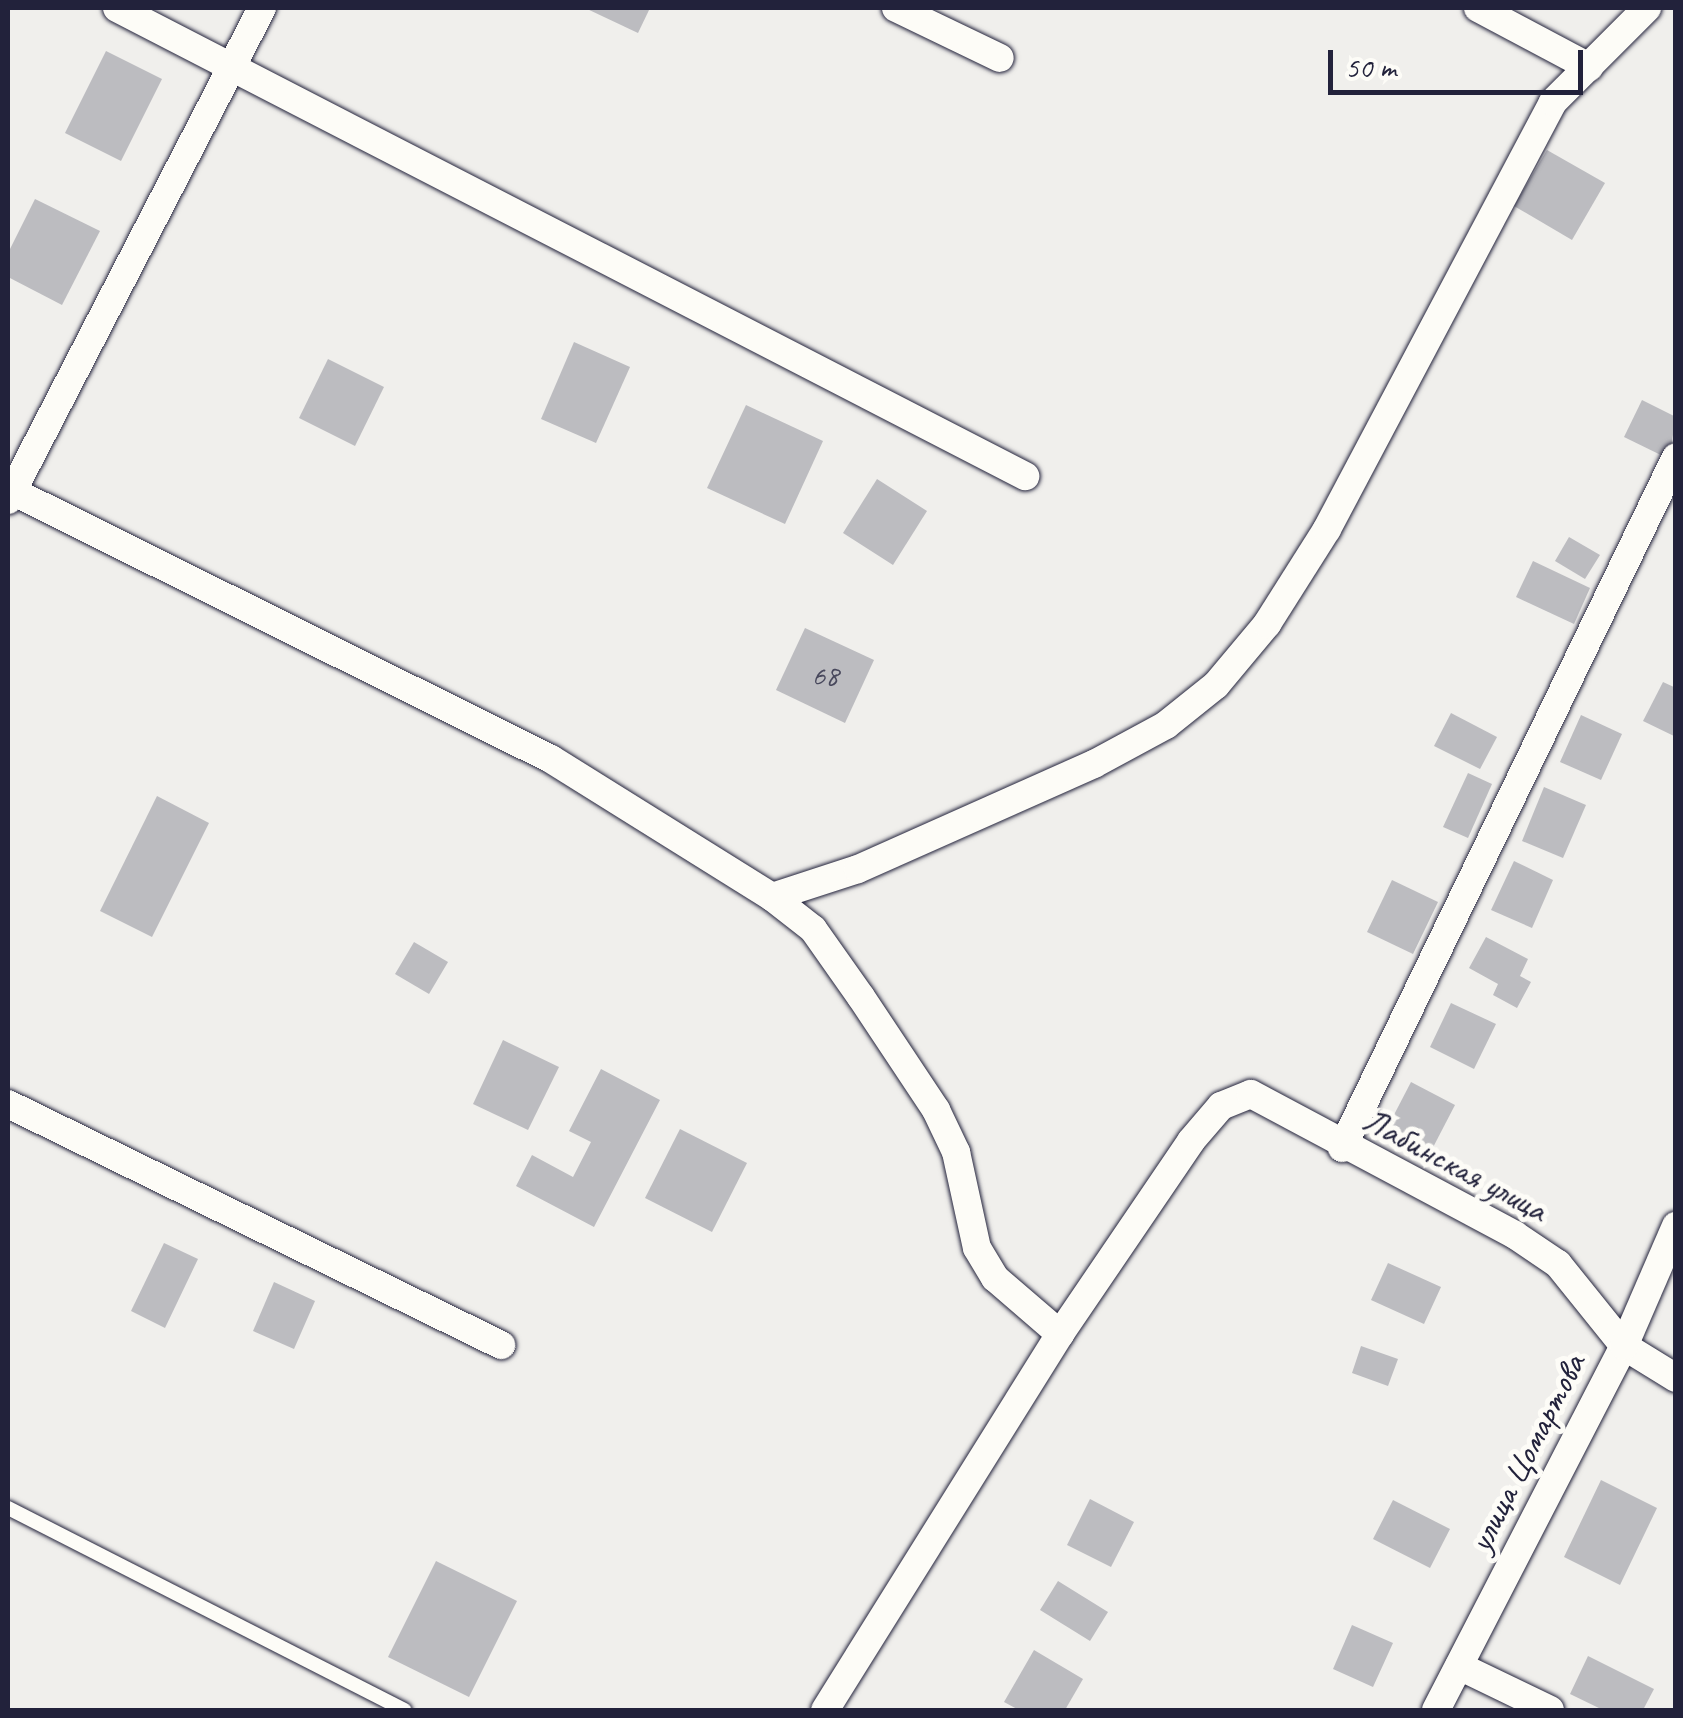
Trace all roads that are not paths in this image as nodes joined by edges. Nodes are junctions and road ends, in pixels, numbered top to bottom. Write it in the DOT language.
graph roads {
  1 [pos="117,8"];
  2 [pos="262,8"];
  3 [pos="896,8"];
  4 [pos="1478,8"];
  5 [pos="1647,8"];
  6 [pos="1000,58"];
  7 [pos="233,65"];
  8 [pos="1588,66"];
  9 [pos="1676,457"];
  10 [pos="1024,476"];
  11 [pos="9,493"];
  12 [pos="772,897"];
  13 [pos="8,1104"];
  14 [pos="1342,1148"];
  15 [pos="1676,1226"];
  16 [pos="1060,1334"];
  17 [pos="501,1345"];
  18 [pos="1624,1346"];
  19 [pos="1676,1378"];
  20 [pos="8,1508"];
  21 [pos="1459,1666"];
  22 [pos="405,1710"];
  23 [pos="825,1710"];
  24 [pos="1436,1710"];
  25 [pos="1550,1710"];
  1 -- 7 [label="street"];
  2 -- 7 [label="street"];
  3 -- 6 [label="street"];
  4 -- 8 [label="street"];
  5 -- 8 [label="street"];
  7 -- 10 [label="street"];
  7 -- 11 [label="street"];
  8 -- 12 [label="street"];
  9 -- 14 [label="street"];
  11 -- 12 [label="street"];
  12 -- 16 [label="street"];
  13 -- 17 [label="street"];
  14 -- 16 [label="street, Лабинская улица"];
  14 -- 18 [label="street, Лабинская улица"];
  15 -- 18 [label="street, улица Цомартова"];
  16 -- 23 [label="street"];
  18 -- 19 [label="street, Лабинская улица"];
  18 -- 21 [label="street, улица Цомартова"];
  20 -- 22 [label="lane"];
  21 -- 24 [label="street, улица Цомартова"];
  21 -- 25 [label="street"];
}
